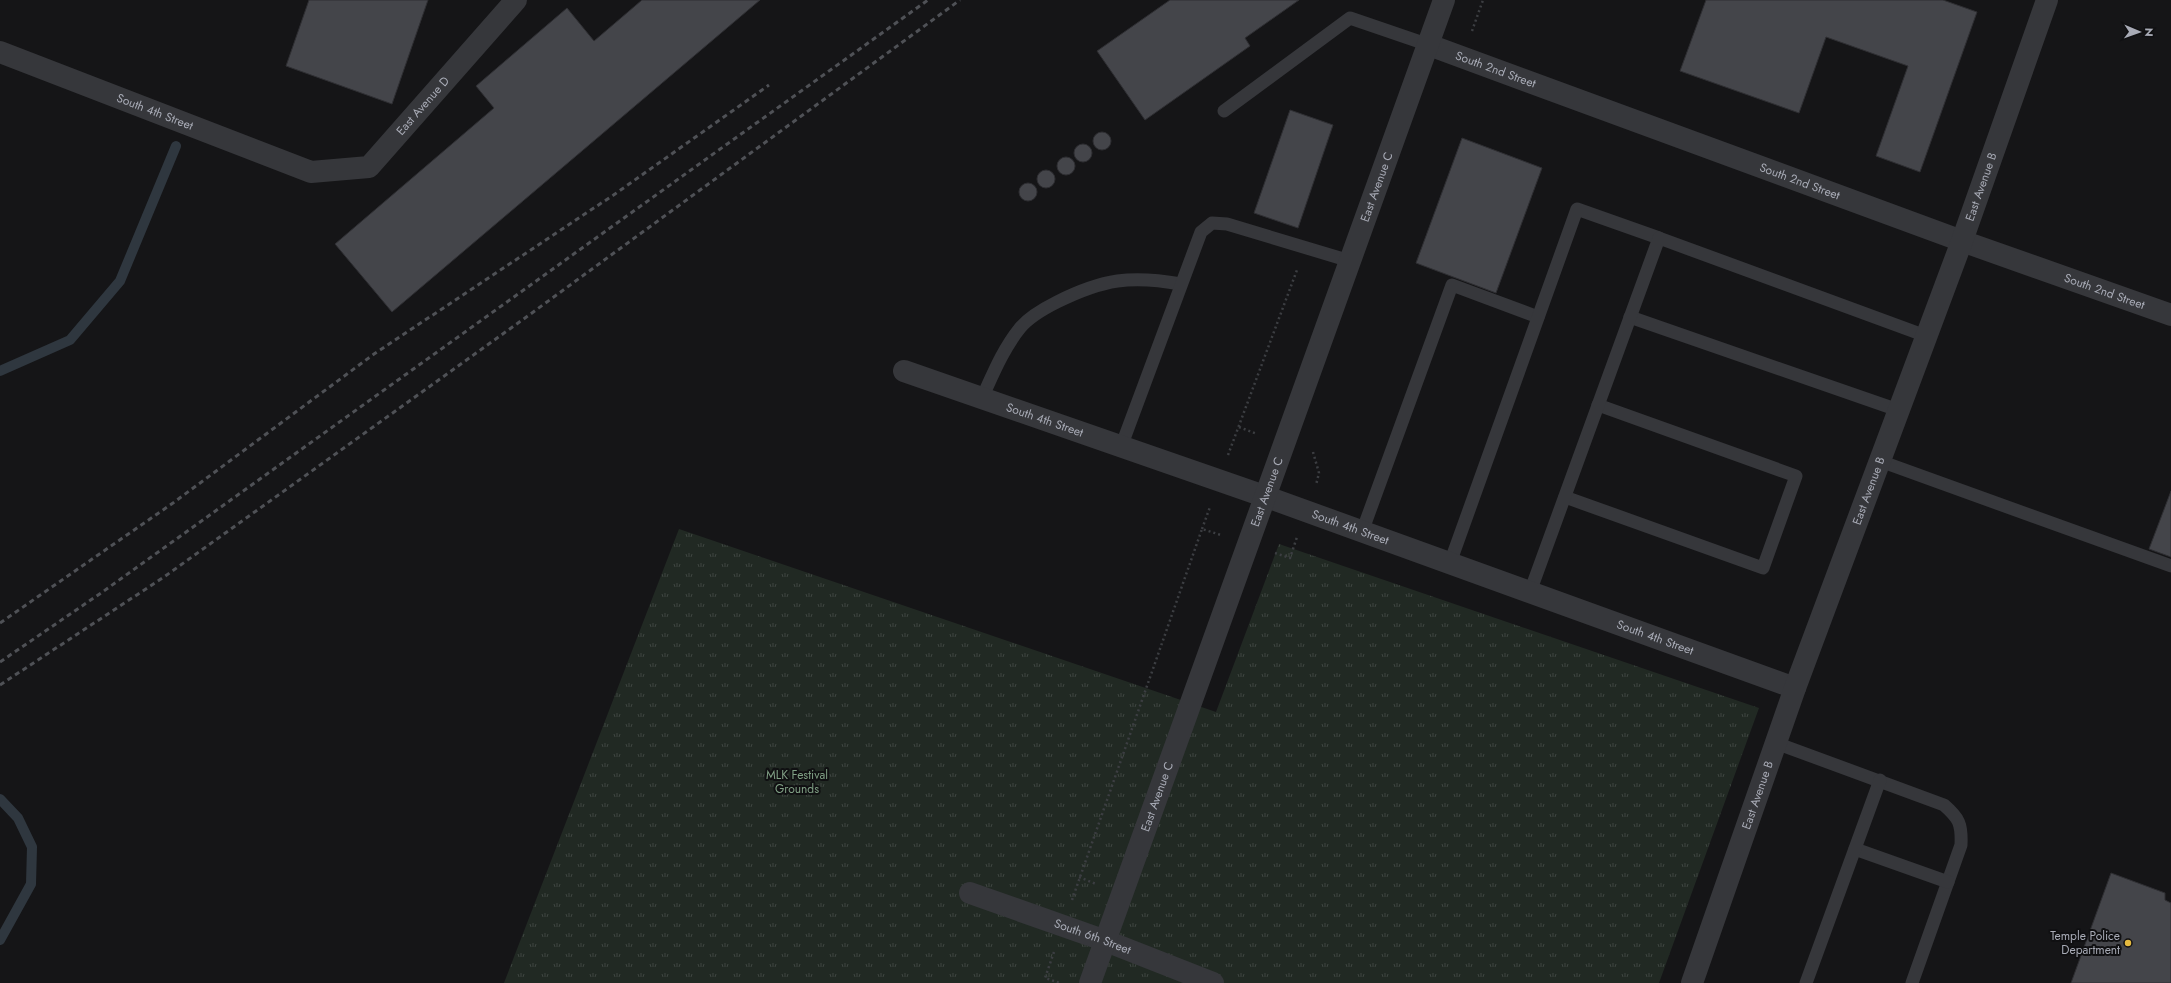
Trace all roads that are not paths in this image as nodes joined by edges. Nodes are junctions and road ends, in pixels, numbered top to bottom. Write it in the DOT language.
graph roads {
  1 [pos="516,0"];
  2 [pos="1444,0"];
  3 [pos="2047,0"];
  4 [pos="1429,45"];
  5 [pos="0,52"];
  6 [pos="1224,111"];
  7 [pos="311,172"];
  8 [pos="1659,238"];
  9 [pos="1962,241"];
  10 [pos="1350,261"];
  11 [pos="1182,284"];
  12 [pos="2171,315"];
  13 [pos="1538,317"];
  14 [pos="1630,317"];
  15 [pos="1926,336"];
  16 [pos="904,371"];
  17 [pos="982,398"];
  18 [pos="1598,405"];
  19 [pos="1898,410"];
  20 [pos="1121,447"];
  21 [pos="1880,461"];
  22 [pos="1264,496"];
  23 [pos="1565,497"];
  24 [pos="1362,532"];
  25 [pos="1450,564"];
  26 [pos="2171,566"];
  27 [pos="1530,592"];
  28 [pos="1795,688"];
  29 [pos="1776,743"];
  30 [pos="1880,780"];
  31 [pos="1855,849"];
  32 [pos="1948,882"];
  33 [pos="970,893"];
  34 [pos="1106,941"];
  35 [pos="1090,983"];
  36 [pos="1213,983"];
  37 [pos="1692,983"];
  38 [pos="1806,983"];
  39 [pos="1912,983"];
  1 -- 7 [label="street, East Avenue D"];
  2 -- 4 [label="street, East Avenue C"];
  3 -- 9 [label="street, East Avenue B"];
  4 -- 6 [label="lane"];
  4 -- 9 [label="street, South 2nd Street"];
  4 -- 10 [label="street, East Avenue C"];
  5 -- 7 [label="street, South 4th Street"];
  8 -- 13 [label="lane"];
  8 -- 14 [label="lane"];
  8 -- 15 [label="lane"];
  9 -- 12 [label="street, South 2nd Street"];
  9 -- 15 [label="street, East Avenue B"];
  10 -- 11 [label="lane"];
  10 -- 22 [label="street, East Avenue C"];
  11 -- 17 [label="lane"];
  11 -- 20 [label="lane"];
  13 -- 24 [label="lane"];
  13 -- 25 [label="lane"];
  14 -- 18 [label="lane"];
  14 -- 19 [label="lane"];
  15 -- 19 [label="street, East Avenue B"];
  16 -- 17 [label="street, South 4th Street"];
  17 -- 20 [label="street, South 4th Street"];
  18 -- 23 [label="lane"];
  18 -- 23 [label="lane"];
  19 -- 21 [label="street, East Avenue B"];
  20 -- 22 [label="street, South 4th Street"];
  21 -- 26 [label="lane"];
  21 -- 28 [label="street, East Avenue B"];
  22 -- 24 [label="street, South 4th Street"];
  22 -- 34 [label="street, East Avenue C"];
  23 -- 27 [label="lane"];
  24 -- 25 [label="street, South 4th Street"];
  25 -- 27 [label="street, South 4th Street"];
  27 -- 28 [label="street, South 4th Street"];
  28 -- 29 [label="street, East Avenue B"];
  29 -- 30 [label="lane"];
  29 -- 37 [label="street, East Avenue B"];
  30 -- 31 [label="lane"];
  30 -- 32 [label="lane"];
  31 -- 32 [label="lane"];
  31 -- 38 [label="lane"];
  32 -- 39 [label="lane"];
  33 -- 34 [label="street, South 6th Street"];
  34 -- 35 [label="street, East Avenue C"];
  34 -- 36 [label="street, South 6th Street"];
}
